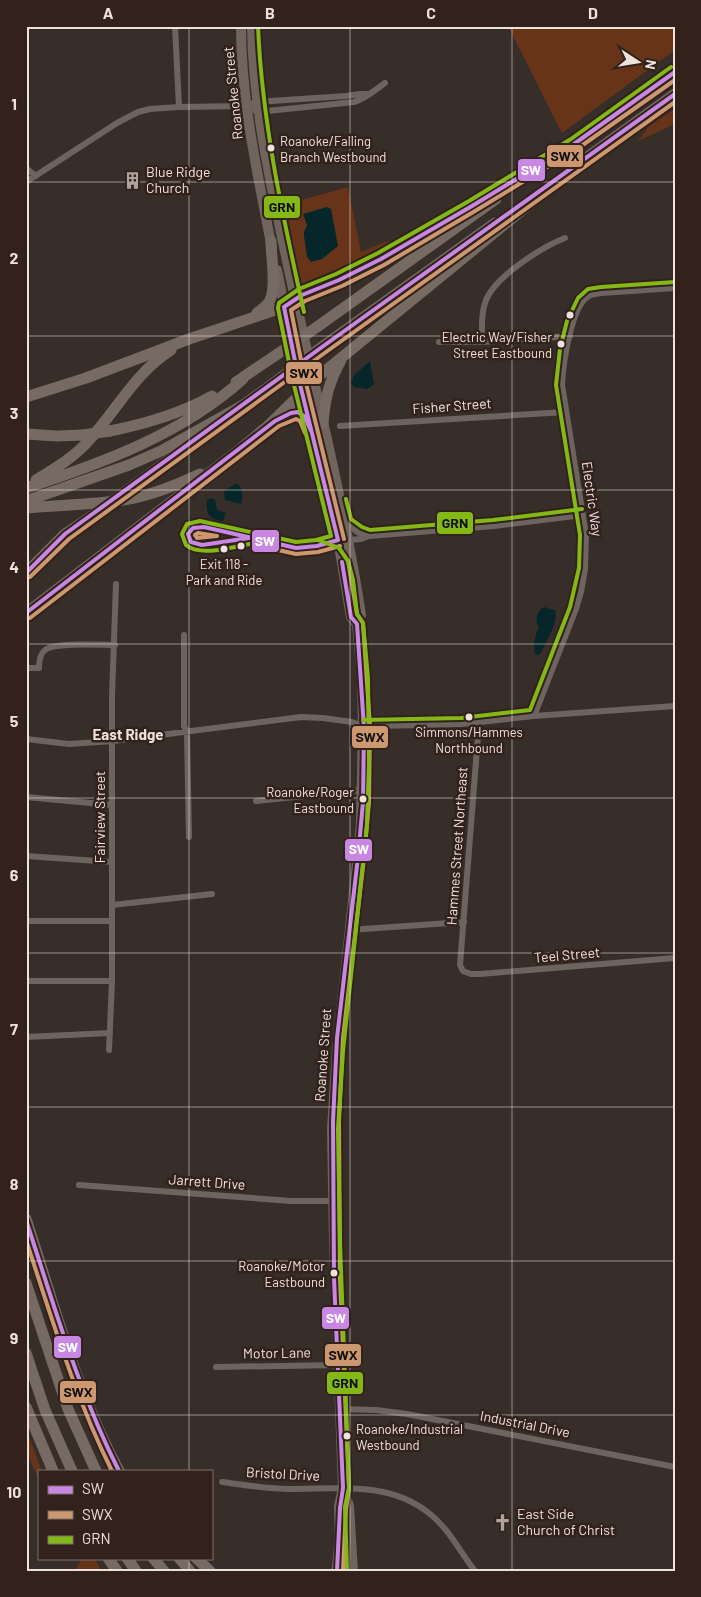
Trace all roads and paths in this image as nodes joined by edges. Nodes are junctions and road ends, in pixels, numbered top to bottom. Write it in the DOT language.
graph roads {
  1 [pos="175,26"];
  2 [pos="241,26"];
  3 [pos="252,26"];
  4 [pos="675,72"];
  5 [pos="385,84"];
  6 [pos="675,94"];
  7 [pos="246,106"];
  8 [pos="179,107"];
  9 [pos="257,107"];
  10 [pos="574,144"];
  11 [pos="581,162"];
  12 [pos="26,168"];
  13 [pos="36,176"];
  14 [pos="26,182"];
  15 [pos="565,238"];
  16 [pos="271,241"];
  17 [pos="675,288"];
  18 [pos="295,299"];
  19 [pos="284,307"];
  20 [pos="254,315"];
  21 [pos="570,336"];
  22 [pos="189,339"];
  23 [pos="439,342"];
  24 [pos="482,342"];
  25 [pos="344,355"];
  26 [pos="243,379"];
  27 [pos="313,381"];
  28 [pos="302,393"];
  29 [pos="26,397"];
  30 [pos="245,404"];
  31 [pos="566,412"];
  32 [pos="322,422"];
  33 [pos="269,424"];
  34 [pos="309,424"];
  35 [pos="340,426"];
  36 [pos="26,434"];
  37 [pos="217,466"];
  38 [pos="325,486"];
  39 [pos="26,487"];
  40 [pos="26,501"];
  41 [pos="26,508"];
  42 [pos="583,515"];
  43 [pos="345,522"];
  44 [pos="369,536"];
  45 [pos="338,540"];
  46 [pos="349,540"];
  47 [pos="26,573"];
  48 [pos="116,584"];
  49 [pos="357,587"];
  50 [pos="26,613"];
  51 [pos="357,624"];
  52 [pos="184,635"];
  53 [pos="115,645"];
  54 [pos="26,668"];
  55 [pos="675,706"];
  56 [pos="534,716"];
  57 [pos="479,723"];
  58 [pos="363,726"];
  59 [pos="187,732"];
  60 [pos="26,739"];
  61 [pos="113,741"];
  62 [pos="362,790"];
  63 [pos="26,797"];
  64 [pos="256,801"];
  65 [pos="112,805"];
  66 [pos="189,837"];
  67 [pos="26,856"];
  68 [pos="112,862"];
  69 [pos="212,894"];
  70 [pos="112,904"];
  71 [pos="26,921"];
  72 [pos="112,921"];
  73 [pos="464,922"];
  74 [pos="349,930"];
  75 [pos="675,958"];
  76 [pos="463,971"];
  77 [pos="26,981"];
  78 [pos="112,981"];
  79 [pos="110,1033"];
  80 [pos="26,1037"];
  81 [pos="108,1050"];
  82 [pos="79,1185"];
  83 [pos="332,1201"];
  84 [pos="26,1219"];
  85 [pos="26,1284"];
  86 [pos="26,1353"];
  87 [pos="338,1365"];
  88 [pos="216,1367"];
  89 [pos="26,1407"];
  90 [pos="340,1409"];
  91 [pos="675,1467"];
  92 [pos="53,1470"];
  93 [pos="72,1470"];
  94 [pos="96,1470"];
  95 [pos="119,1470"];
  96 [pos="222,1482"];
  97 [pos="343,1488"];
  98 [pos="340,1542"];
  99 [pos="109,1560"];
  100 [pos="128,1560"];
  101 [pos="155,1560"];
  102 [pos="181,1560"];
  103 [pos="198,1560"];
  104 [pos="117,1571"];
  105 [pos="136,1571"];
  106 [pos="164,1571"];
  107 [pos="190,1571"];
  108 [pos="210,1571"];
  109 [pos="337,1571"];
  110 [pos="341,1571"];
  111 [pos="353,1571"];
  112 [pos="475,1571"];
  1 -- 8 [label="street"];
  2 -- 7 [label="main road, Roanoke Street"];
  3 -- 9 [label="main road, Roanoke Street"];
  4 -- 10 [label="highway"];
  5 -- 9 [label="street"];
  6 -- 11 [label="highway"];
  7 -- 8 [label="street"];
  7 -- 9 [label="street"];
  7 -- 16 [label="main road, Roanoke Street"];
  8 -- 13 [label="street"];
  9 -- 18 [label="main road, Roanoke Street"];
  10 -- 18 [label="highway"];
  10 -- 26 [label="highway, bridge"];
  11 -- 25 [label="highway"];
  11 -- 30 [label="highway, bridge"];
  12 -- 13 [label="street"];
  13 -- 14 [label="street"];
  15 -- 24 [label="street"];
  16 -- 19 [label="main road, Roanoke Street"];
  16 -- 20 [label="highway"];
  17 -- 21 [label="street, Electric Way"];
  18 -- 19 [label="highway"];
  18 -- 27 [label="main road, Roanoke Street"];
  19 -- 20 [label="highway"];
  19 -- 28 [label="main road, Roanoke Street"];
  20 -- 22 [label="highway"];
  21 -- 24 [label="street"];
  21 -- 31 [label="street, Electric Way"];
  22 -- 29 [label="highway"];
  22 -- 39 [label="highway"];
  23 -- 24 [label="street"];
  25 -- 27 [label="highway"];
  25 -- 32 [label="highway"];
  26 -- 36 [label="highway, bridge"];
  26 -- 39 [label="highway"];
  27 -- 28 [label="highway"];
  27 -- 32 [label="main road, Roanoke Street"];
  28 -- 33 [label="highway"];
  28 -- 34 [label="main road, Roanoke Street"];
  30 -- 40 [label="highway"];
  30 -- 47 [label="highway, bridge"];
  31 -- 35 [label="street, Fisher Street"];
  31 -- 42 [label="street, Electric Way"];
  32 -- 43 [label="main road, Roanoke Street"];
  33 -- 34 [label="highway"];
  33 -- 37 [label="highway"];
  34 -- 38 [label="main road, Roanoke Street"];
  37 -- 41 [label="highway"];
  37 -- 50 [label="highway"];
  38 -- 45 [label="main road, Roanoke Street"];
  38 -- 46 [label="main road"];
  42 -- 44 [label="street"];
  42 -- 56 [label="street, Electric Way"];
  43 -- 44 [label="street"];
  43 -- 46 [label="main road, Roanoke Street"];
  44 -- 46 [label="street"];
  45 -- 49 [label="main road"];
  45 -- 51 [label="main road, Roanoke Street"];
  46 -- 49 [label="main road, Roanoke Street"];
  48 -- 53 [label="street, Fairview Street"];
  49 -- 51 [label="main road, Roanoke Street"];
  51 -- 58 [label="main road, Roanoke Street"];
  52 -- 59 [label="street"];
  53 -- 54 [label="street"];
  53 -- 61 [label="street, Fairview Street"];
  55 -- 56 [label="street"];
  56 -- 57 [label="street"];
  57 -- 58 [label="street"];
  57 -- 73 [label="street, Hammes Street Northeast"];
  58 -- 59 [label="street"];
  58 -- 62 [label="main road, Roanoke Street"];
  59 -- 61 [label="street"];
  59 -- 66 [label="street"];
  60 -- 61 [label="street"];
  61 -- 65 [label="street, Fairview Street"];
  62 -- 64 [label="street"];
  62 -- 74 [label="main road, Roanoke Street"];
  63 -- 65 [label="street"];
  65 -- 68 [label="street, Fairview Street"];
  67 -- 68 [label="street"];
  68 -- 70 [label="street, Fairview Street"];
  69 -- 70 [label="street"];
  70 -- 72 [label="street, Fairview Street"];
  71 -- 72 [label="street"];
  72 -- 78 [label="street, Fairview Street"];
  73 -- 74 [label="street"];
  73 -- 76 [label="street, Hammes Street Northeast"];
  74 -- 83 [label="main road, Roanoke Street"];
  75 -- 76 [label="street, Teel Street"];
  77 -- 78 [label="street"];
  78 -- 79 [label="street, Fairview Street"];
  79 -- 80 [label="street"];
  79 -- 81 [label="street, Fairview Street"];
  82 -- 83 [label="street, Jarrett Drive"];
  83 -- 87 [label="main road, Roanoke Street"];
  84 -- 95 [label="highway"];
  85 -- 94 [label="highway"];
  86 -- 93 [label="highway"];
  87 -- 88 [label="street, Motor Lane"];
  87 -- 90 [label="main road, Roanoke Street"];
  89 -- 92 [label="highway"];
  90 -- 91 [label="street, Industrial Drive"];
  90 -- 97 [label="main road, Roanoke Street"];
  96 -- 97 [label="street, Bristol Drive"];
  97 -- 98 [label="main road, Roanoke Street"];
  97 -- 111 [label="main road, Roanoke Street"];
  97 -- 112 [label="street, Bristol Drive"];
  98 -- 109 [label="highway"];
  98 -- 110 [label="main road, Roanoke Street"];
  99 -- 104 [label="highway"];
  100 -- 105 [label="highway"];
  101 -- 106 [label="highway"];
  102 -- 107 [label="highway"];
  103 -- 108 [label="highway"];
}
